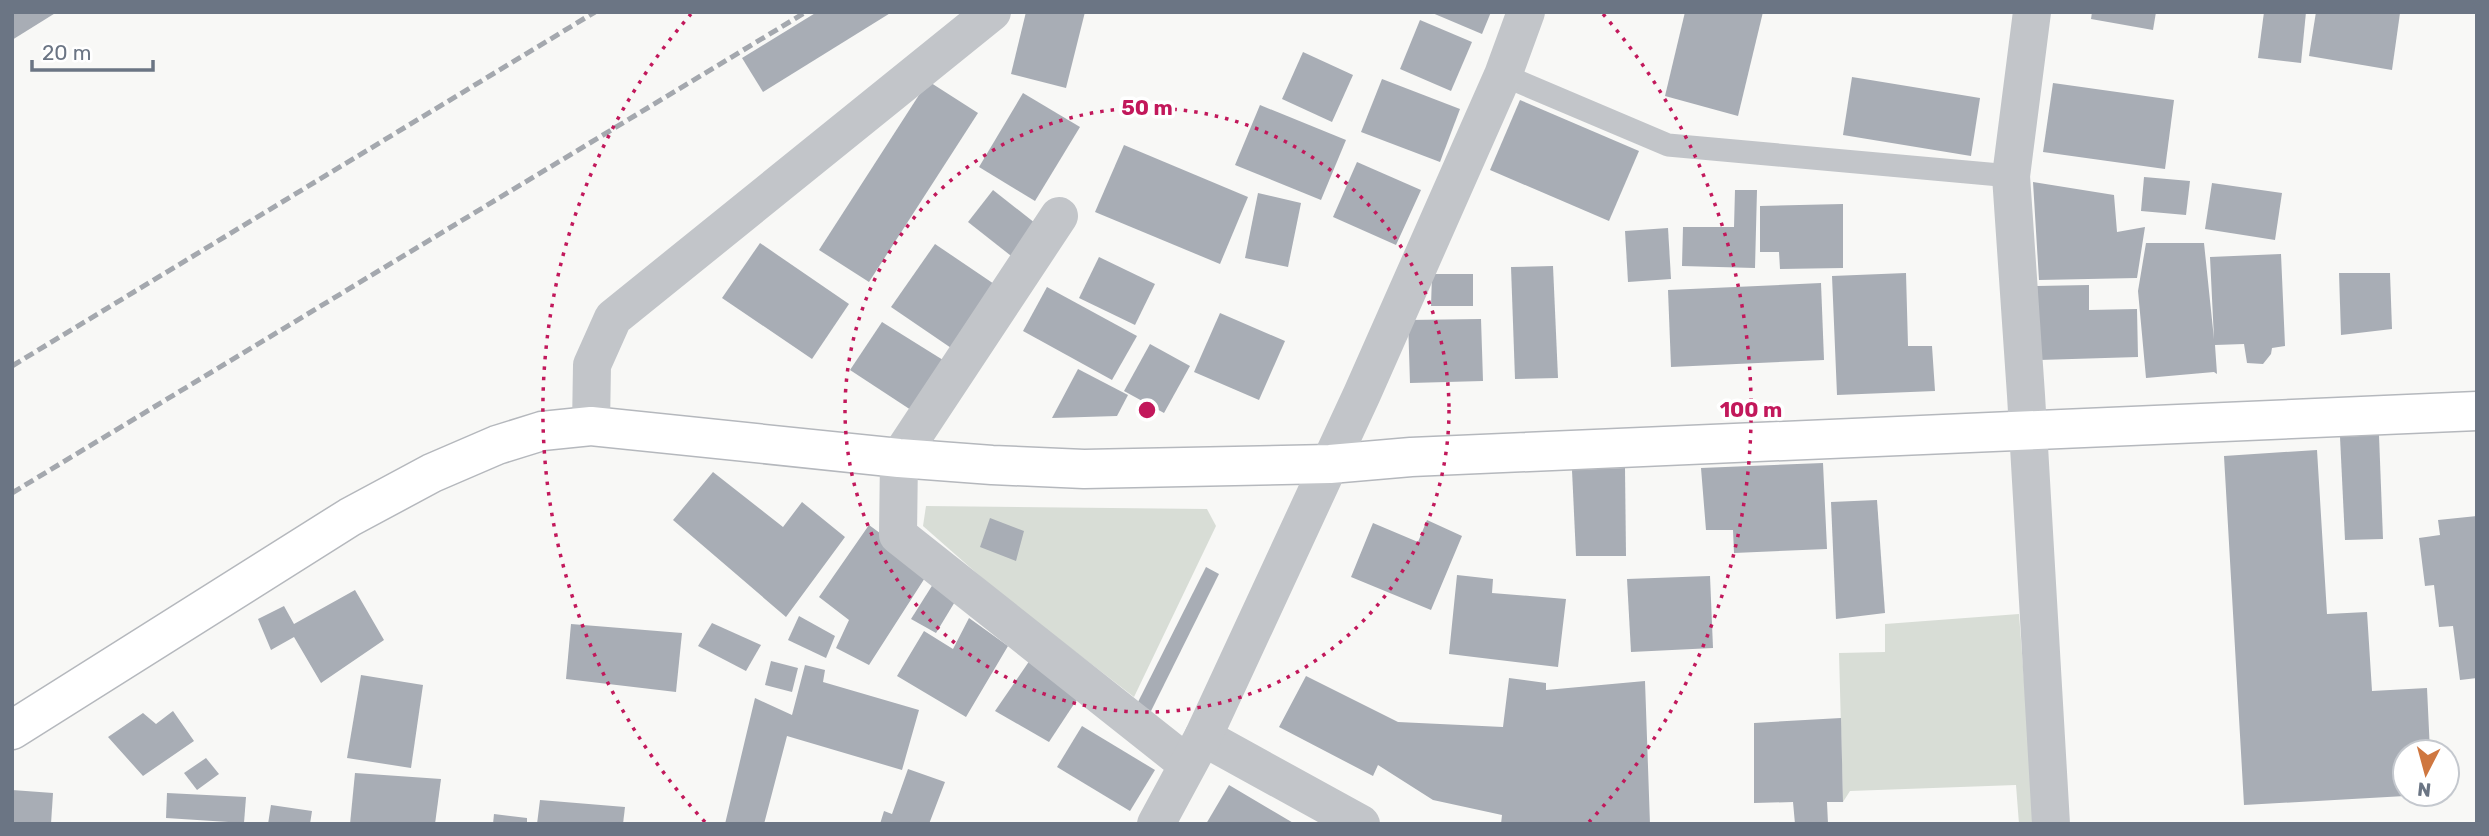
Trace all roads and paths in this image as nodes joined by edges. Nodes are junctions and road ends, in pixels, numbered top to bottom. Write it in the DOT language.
graph roads {
  1 [pos="992,12"];
  2 [pos="1526,12"];
  3 [pos="2032,12"];
  4 [pos="1503,75"];
  5 [pos="2011,176"];
  6 [pos="1059,216"];
  7 [pos="2477,411"];
  8 [pos="592,426"];
  9 [pos="2028,430"];
  10 [pos="899,458"];
  11 [pos="1330,464"];
  12 [pos="12,730"];
  13 [pos="1195,750"];
  14 [pos="1156,824"];
  15 [pos="1361,824"];
  16 [pos="2051,824"];
  1 -- 8 [label="street"];
  2 -- 4 [label="street"];
  3 -- 5 [label="street"];
  4 -- 5 [label="lane"];
  4 -- 11 [label="street"];
  5 -- 9 [label="street"];
  6 -- 10 [label="street"];
  7 -- 9 [label="street"];
  8 -- 10 [label="street"];
  8 -- 12 [label="street"];
  9 -- 11 [label="street"];
  9 -- 16 [label="street"];
  10 -- 11 [label="street"];
  10 -- 13 [label="street"];
  11 -- 13 [label="street"];
  13 -- 14 [label="street"];
  13 -- 15 [label="street"];
}
